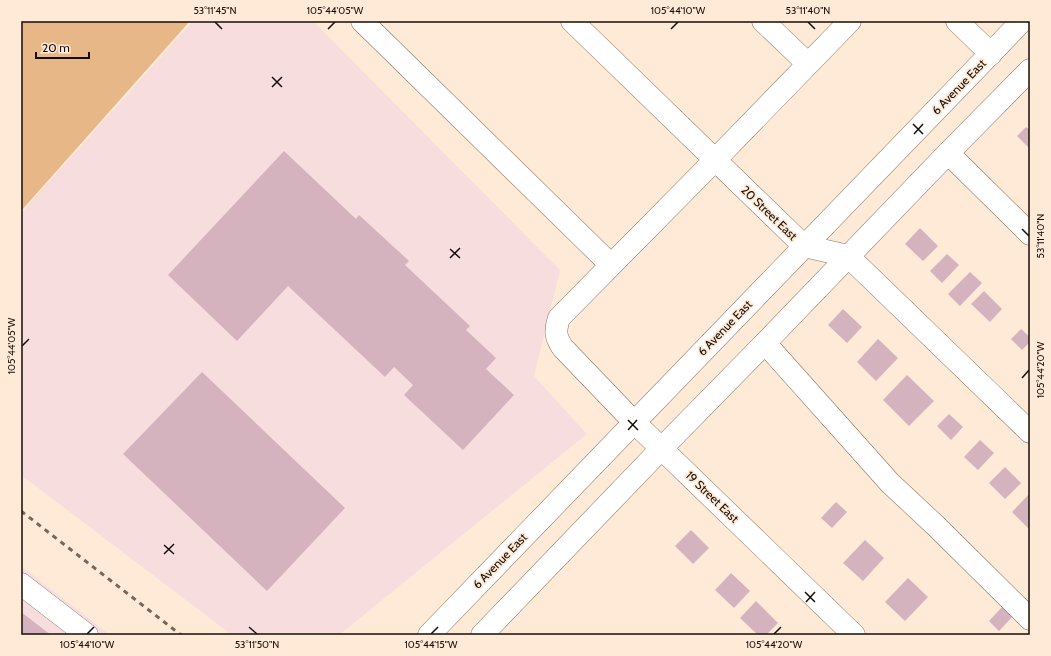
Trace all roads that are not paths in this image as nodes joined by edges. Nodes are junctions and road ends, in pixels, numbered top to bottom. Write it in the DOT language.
graph roads {
  1 [pos="362,21"];
  2 [pos="572,21"];
  3 [pos="763,21"];
  4 [pos="850,21"];
  5 [pos="957,21"];
  6 [pos="1022,21"];
  7 [pos="991,54"];
  8 [pos="808,64"];
  9 [pos="1030,70"];
  10 [pos="948,153"];
  11 [pos="715,160"];
  12 [pos="1030,234"];
  13 [pos="804,246"];
  14 [pos="848,256"];
  15 [pos="611,266"];
  16 [pos="765,342"];
  17 [pos="634,422"];
  18 [pos="1030,432"];
  19 [pos="662,448"];
  20 [pos="21,584"];
  21 [pos="1030,619"];
  22 [pos="87,635"];
  23 [pos="429,635"];
  24 [pos="482,635"];
  25 [pos="854,635"];
  1 -- 15 [label="main road"];
  2 -- 11 [label="main road, 20 Street East"];
  3 -- 8 [label="main road"];
  4 -- 8 [label="main road, 19 Street East"];
  5 -- 7 [label="main road"];
  6 -- 7 [label="main road, 6 Avenue East"];
  7 -- 13 [label="main road, 6 Avenue East"];
  8 -- 11 [label="main road, 19 Street East"];
  9 -- 10 [label="main road"];
  10 -- 12 [label="main road"];
  10 -- 14 [label="main road"];
  11 -- 13 [label="main road, 20 Street East"];
  11 -- 15 [label="main road, 19 Street East"];
  13 -- 14 [label="main road, 20 Street East"];
  13 -- 17 [label="main road, 6 Avenue East"];
  14 -- 16 [label="main road"];
  14 -- 18 [label="main road"];
  15 -- 17 [label="main road, 19 Street East"];
  16 -- 19 [label="main road"];
  16 -- 21 [label="main road"];
  17 -- 19 [label="main road, 19 Street East"];
  17 -- 23 [label="main road, 6 Avenue East"];
  19 -- 24 [label="main road"];
  19 -- 25 [label="main road, 19 Street East"];
  20 -- 22 [label="main road"];
}
